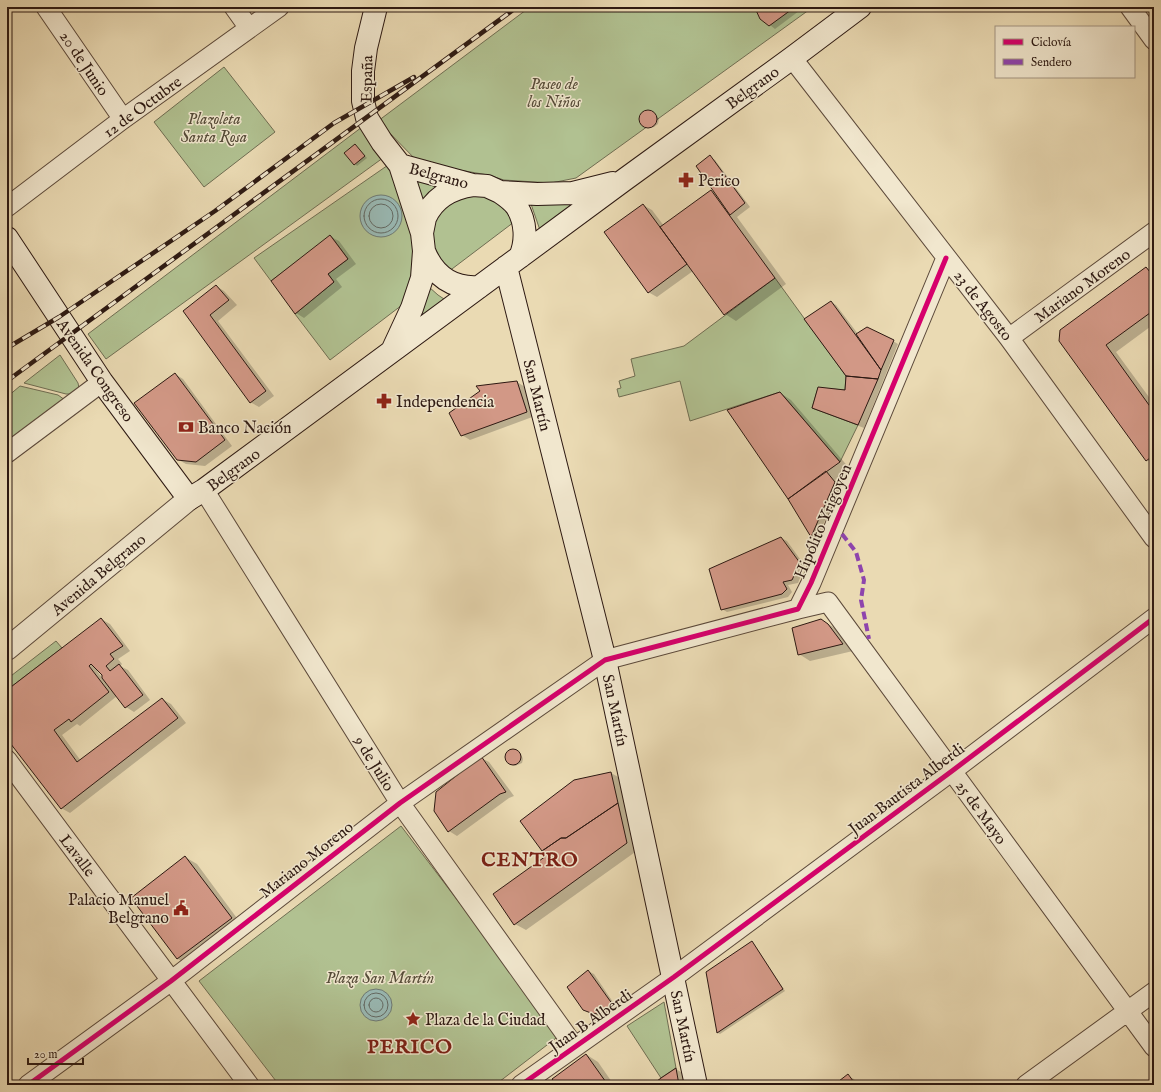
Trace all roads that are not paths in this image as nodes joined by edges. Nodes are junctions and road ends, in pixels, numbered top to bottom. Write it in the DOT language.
graph roads {
  1 [pos="46,7"];
  2 [pos="234,7"];
  3 [pos="279,7"];
  4 [pos="376,7"];
  5 [pos="860,7"];
  6 [pos="1130,7"];
  7 [pos="250,28"];
  8 [pos="1154,40"];
  9 [pos="792,58"];
  10 [pos="123,119"];
  11 [pos="400,165"];
  12 [pos="624,180"];
  13 [pos="472,185"];
  14 [pos="500,192"];
  15 [pos="7,207"];
  16 [pos="1154,232"];
  17 [pos="7,238"];
  18 [pos="423,242"];
  19 [pos="946,258"];
  20 [pos="513,262"];
  21 [pos="479,287"];
  22 [pos="1009,338"];
  23 [pos="392,352"];
  24 [pos="102,382"];
  25 [pos="7,453"];
  26 [pos="197,495"];
  27 [pos="1154,538"];
  28 [pos="811,583"];
  29 [pos="828,602"];
  30 [pos="798,610"];
  31 [pos="1154,618"];
  32 [pos="7,650"];
  33 [pos="605,660"];
  34 [pos="7,760"];
  35 [pos="952,771"];
  36 [pos="400,803"];
  37 [pos="674,977"];
  38 [pos="171,981"];
  39 [pos="1154,992"];
  40 [pos="1128,1011"];
  41 [pos="574,1046"];
  42 [pos="1154,1047"];
  43 [pos="28,1085"];
  44 [pos="249,1085"];
  45 [pos="521,1085"];
  46 [pos="696,1085"];
  47 [pos="1026,1085"];
  1 -- 10 [label="street, 20 de Junio"];
  2 -- 7 [label="street"];
  3 -- 7 [label="street, 12 de Octubre"];
  4 -- 11 [label="main road, España"];
  5 -- 9 [label="main road, Belgrano"];
  6 -- 8 [label="street"];
  7 -- 10 [label="street, 12 de Octubre"];
  9 -- 12 [label="main road, Belgrano"];
  9 -- 19 [label="street, 23 de Agosto"];
  10 -- 15 [label="street, 12 de Octubre"];
  11 -- 13 [label="main road, Belgrano"];
  11 -- 18 [label="main road, Belgrano"];
  12 -- 14 [label="main road, Belgrano"];
  12 -- 20 [label="main road, Belgrano"];
  13 -- 14 [label="main road, Belgrano"];
  13 -- 18 [label="main road"];
  14 -- 20 [label="main road"];
  16 -- 22 [label="street, Mariano Moreno"];
  17 -- 24 [label="main road, Avenida Congreso"];
  18 -- 21 [label="main road"];
  18 -- 23 [label="main road, Belgrano"];
  19 -- 22 [label="street, 23 de Agosto"];
  19 -- 28 [label="street, Hipólito Yrigoyen"];
  20 -- 21 [label="main road, Belgrano"];
  20 -- 33 [label="main road, San Martín"];
  21 -- 23 [label="main road, Belgrano"];
  22 -- 27 [label="street, 23 de Agosto"];
  23 -- 26 [label="main road, Belgrano"];
  24 -- 25 [label="street"];
  24 -- 26 [label="main road, Avenida Congreso"];
  26 -- 32 [label="main road, Avenida Belgrano"];
  26 -- 36 [label="street, 9 de Julio"];
  28 -- 29 [label="street, 25 de Mayo"];
  28 -- 30 [label="street, Hipólito Yrigoyen"];
  29 -- 30 [label="street"];
  29 -- 35 [label="street, 25 de Mayo"];
  30 -- 33 [label="street"];
  31 -- 35 [label="street, Juan Bautista Alberdi"];
  33 -- 36 [label="street, Mariano Moreno"];
  33 -- 37 [label="main road, San Martín"];
  34 -- 38 [label="street, Lavalle"];
  35 -- 37 [label="street, Juan Bautista Alberdi"];
  35 -- 40 [label="street, 25 de Mayo"];
  36 -- 38 [label="street, Mariano Moreno"];
  36 -- 41 [label="street, 9 de Julio"];
  37 -- 41 [label="street, Juan B Alberdi"];
  37 -- 46 [label="main road, San Martín"];
  38 -- 43 [label="street, Mariano Moreno"];
  38 -- 44 [label="street, Lavalle"];
  39 -- 40 [label="street"];
  40 -- 42 [label="street, 25 de Mayo"];
  40 -- 47 [label="street"];
  41 -- 45 [label="street, Juan B Alberdi"];
}
